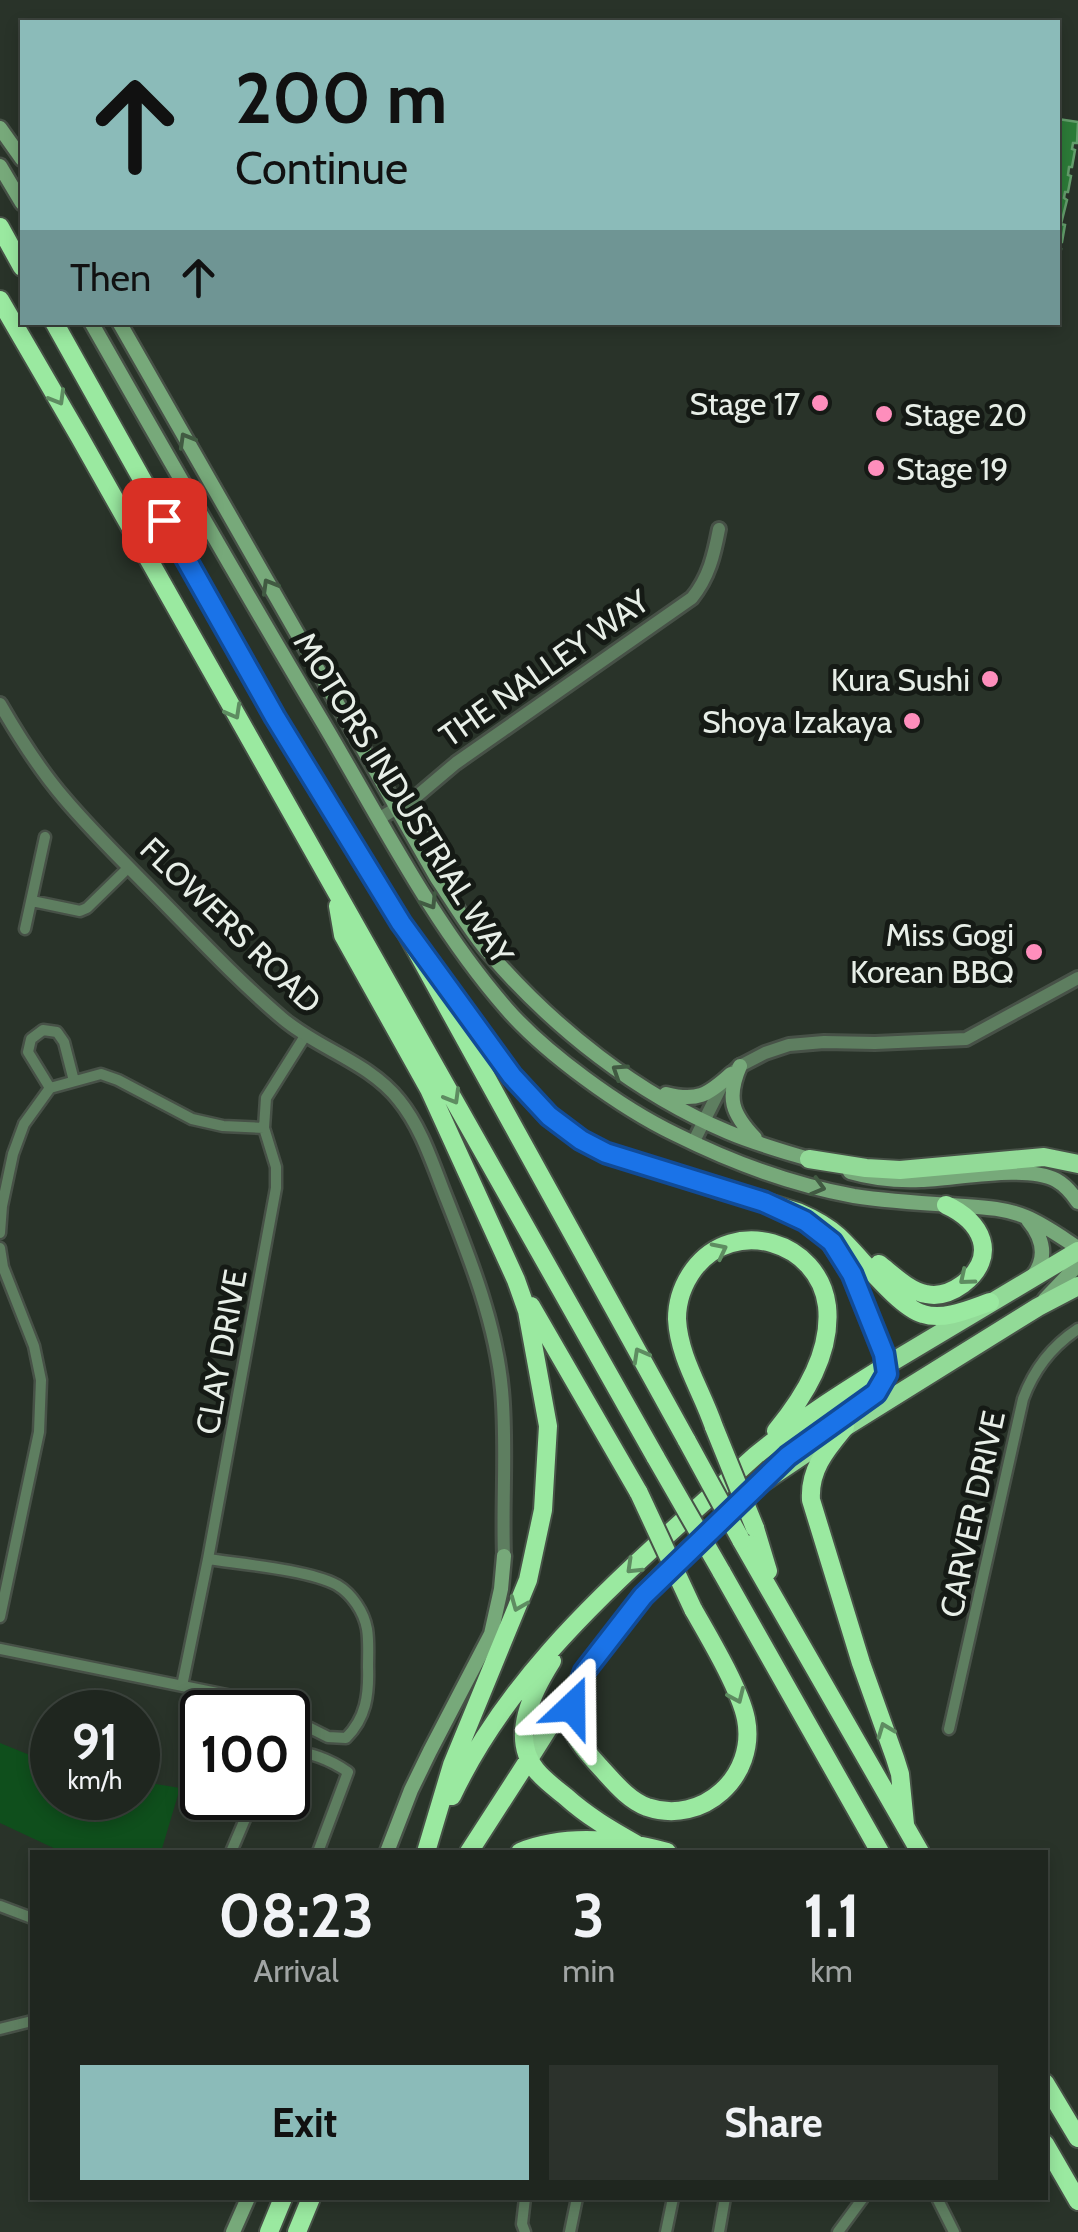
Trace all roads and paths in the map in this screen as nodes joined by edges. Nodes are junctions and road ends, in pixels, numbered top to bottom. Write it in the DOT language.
graph roads {
  1 [pos="0,128"];
  2 [pos="20,155"];
  3 [pos="0,166"];
  4 [pos="20,200"];
  5 [pos="0,227"];
  6 [pos="20,263"];
  7 [pos="0,300"];
  8 [pos="56,325"];
  9 [pos="93,325"];
  10 [pos="121,325"];
  11 [pos="719,529"];
  12 [pos="0,704"];
  13 [pos="396,809"];
  14 [pos="380,818"];
  15 [pos="44,838"];
  16 [pos="130,867"];
  17 [pos="335,891"];
  18 [pos="32,900"];
  19 [pos="401,923"];
  20 [pos="25,929"];
  21 [pos="1078,978"];
  22 [pos="305,1036"];
  23 [pos="736,1070"];
  24 [pos="74,1081"];
  25 [pos="50,1088"];
  26 [pos="652,1092"];
  27 [pos="704,1120"];
  28 [pos="264,1128"];
  29 [pos="693,1142"];
  30 [pos="759,1142"];
  31 [pos="809,1159"];
  32 [pos="1078,1164"];
  33 [pos="764,1202"];
  34 [pos="1078,1202"];
  35 [pos="946,1205"];
  36 [pos="1024,1216"];
  37 [pos="0,1233"];
  38 [pos="836,1234"];
  39 [pos="0,1248"];
  40 [pos="1078,1250"];
  41 [pos="1078,1261"];
  42 [pos="1032,1276"];
  43 [pos="516,1280"];
  44 [pos="1078,1286"];
  45 [pos="990,1302"];
  46 [pos="1038,1307"];
  47 [pos="1078,1329"];
  48 [pos="887,1364"];
  49 [pos="845,1427"];
  50 [pos="758,1454"];
  51 [pos="756,1487"];
  52 [pos="748,1534"];
  53 [pos="504,1556"];
  54 [pos="208,1558"];
  55 [pos="0,1617"];
  56 [pos="570,1630"];
  57 [pos="0,1649"];
  58 [pos="584,1672"];
  59 [pos="182,1686"];
  60 [pos="202,1690"];
  61 [pos="949,1729"];
  62 [pos="310,1730"];
  63 [pos="310,1754"];
  64 [pos="529,1759"];
  65 [pos="245,1820"];
  66 [pos="906,1824"];
  67 [pos="636,1844"];
  68 [pos="232,1850"];
  69 [pos="319,1850"];
  70 [pos="388,1850"];
  71 [pos="428,1850"];
  72 [pos="428,1850"];
  73 [pos="469,1850"];
  74 [pos="526,1850"];
  75 [pos="659,1850"];
  76 [pos="879,1850"];
  77 [pos="919,1850"];
  78 [pos="0,1906"];
  79 [pos="30,1917"];
  80 [pos="30,2022"];
  81 [pos="0,2029"];
  82 [pos="1048,2089"];
  83 [pos="1078,2138"];
  84 [pos="1048,2149"];
  85 [pos="247,2200"];
  86 [pos="283,2200"];
  87 [pos="310,2200"];
  88 [pos="526,2200"];
  89 [pos="577,2200"];
  90 [pos="673,2200"];
  91 [pos="725,2200"];
  92 [pos="862,2200"];
  93 [pos="937,2200"];
  94 [pos="1078,2201"];
  95 [pos="233,2232"];
  96 [pos="269,2232"];
  97 [pos="296,2232"];
  98 [pos="525,2232"];
  99 [pos="570,2232"];
  100 [pos="666,2232"];
  101 [pos="719,2232"];
  102 [pos="838,2232"];
  103 [pos="954,2232"];
  1 -- 2 [label="main road"];
  3 -- 4 [label="main road"];
  5 -- 6 [label="highway"];
  7 -- 17 [label="highway, one-way"];
  8 -- 19 [label="highway"];
  9 -- 14 [label="main road, MOTORS INDUSTRIAL WAY"];
  13 -- 10 [label="main road, MOTORS INDUSTRIAL WAY, one-way"];
  11 -- 13 [label="street, THE NALLEY WAY"];
  12 -- 16 [label="street, FLOWERS ROAD"];
  13 -- 14 [label="street, THE NALLEY WAY"];
  26 -- 13 [label="main road, MOTORS INDUSTRIAL WAY, one-way"];
  14 -- 29 [label="main road, MOTORS INDUSTRIAL WAY, one-way"];
  15 -- 18 [label="street"];
  16 -- 18 [label="street"];
  16 -- 22 [label="street, FLOWERS ROAD"];
  17 -- 43 [label="highway"];
  17 -- 76 [label="highway, one-way, bridge"];
  18 -- 20 [label="street"];
  19 -- 33 [label="highway"];
  52 -- 19 [label="highway, one-way, bridge"];
  21 -- 23 [label="street"];
  22 -- 28 [label="street, CLAY DRIVE"];
  22 -- 53 [label="street, FLOWERS ROAD"];
  23 -- 26 [label="main road"];
  23 -- 27 [label="street"];
  23 -- 30 [label="main road"];
  24 -- 25 [label="street"];
  24 -- 25 [label="street"];
  24 -- 28 [label="street"];
  25 -- 37 [label="street"];
  26 -- 27 [label="main road, MOTORS INDUSTRIAL WAY"];
  27 -- 29 [label="street"];
  27 -- 30 [label="main road, MOTORS INDUSTRIAL WAY"];
  28 -- 54 [label="street, CLAY DRIVE"];
  29 -- 35 [label="main road, MOTORS INDUSTRIAL WAY, one-way"];
  30 -- 31 [label="main road, MOTORS INDUSTRIAL WAY"];
  31 -- 32 [label="highway"];
  31 -- 34 [label="main road, MOTORS INDUSTRIAL WAY"];
  33 -- 38 [label="highway"];
  33 -- 48 [label="highway"];
  35 -- 36 [label="main road, MOTORS INDUSTRIAL WAY"];
  35 -- 38 [label="highway, one-way"];
  36 -- 40 [label="main road, MOTORS INDUSTRIAL WAY"];
  36 -- 42 [label="main road"];
  38 -- 45 [label="highway"];
  39 -- 55 [label="street"];
  40 -- 42 [label="highway"];
  41 -- 46 [label="main road"];
  42 -- 45 [label="highway"];
  43 -- 58 [label="highway, one-way, bridge"];
  43 -- 71 [label="highway, one-way"];
  44 -- 46 [label="highway"];
  45 -- 48 [label="highway"];
  46 -- 49 [label="highway"];
  47 -- 61 [label="street, CARVER DRIVE"];
  48 -- 50 [label="highway"];
  48 -- 51 [label="highway"];
  49 -- 51 [label="highway"];
  66 -- 49 [label="highway, one-way"];
  52 -- 50 [label="highway, one-way, bridge"];
  50 -- 56 [label="highway, one-way"];
  51 -- 58 [label="highway"];
  52 -- 66 [label="highway"];
  53 -- 70 [label="main road, FLOWERS ROAD"];
  54 -- 59 [label="street, CLAY DRIVE"];
  54 -- 62 [label="street"];
  56 -- 64 [label="highway"];
  56 -- 72 [label="highway"];
  57 -- 59 [label="street"];
  58 -- 64 [label="highway"];
  59 -- 60 [label="street"];
  63 -- 69 [label="street"];
  64 -- 67 [label="highway"];
  64 -- 73 [label="highway"];
  65 -- 68 [label="street"];
  66 -- 77 [label="highway"];
  67 -- 74 [label="highway"];
  67 -- 75 [label="highway"];
  78 -- 79 [label="street"];
  80 -- 81 [label="street"];
  82 -- 83 [label="highway"];
  84 -- 94 [label="highway"];
  85 -- 95 [label="main road"];
  86 -- 96 [label="highway"];
  87 -- 97 [label="highway"];
  88 -- 98 [label="street"];
  89 -- 99 [label="street"];
  90 -- 100 [label="street"];
  91 -- 101 [label="street"];
  92 -- 102 [label="street"];
  93 -- 103 [label="street"];
}
